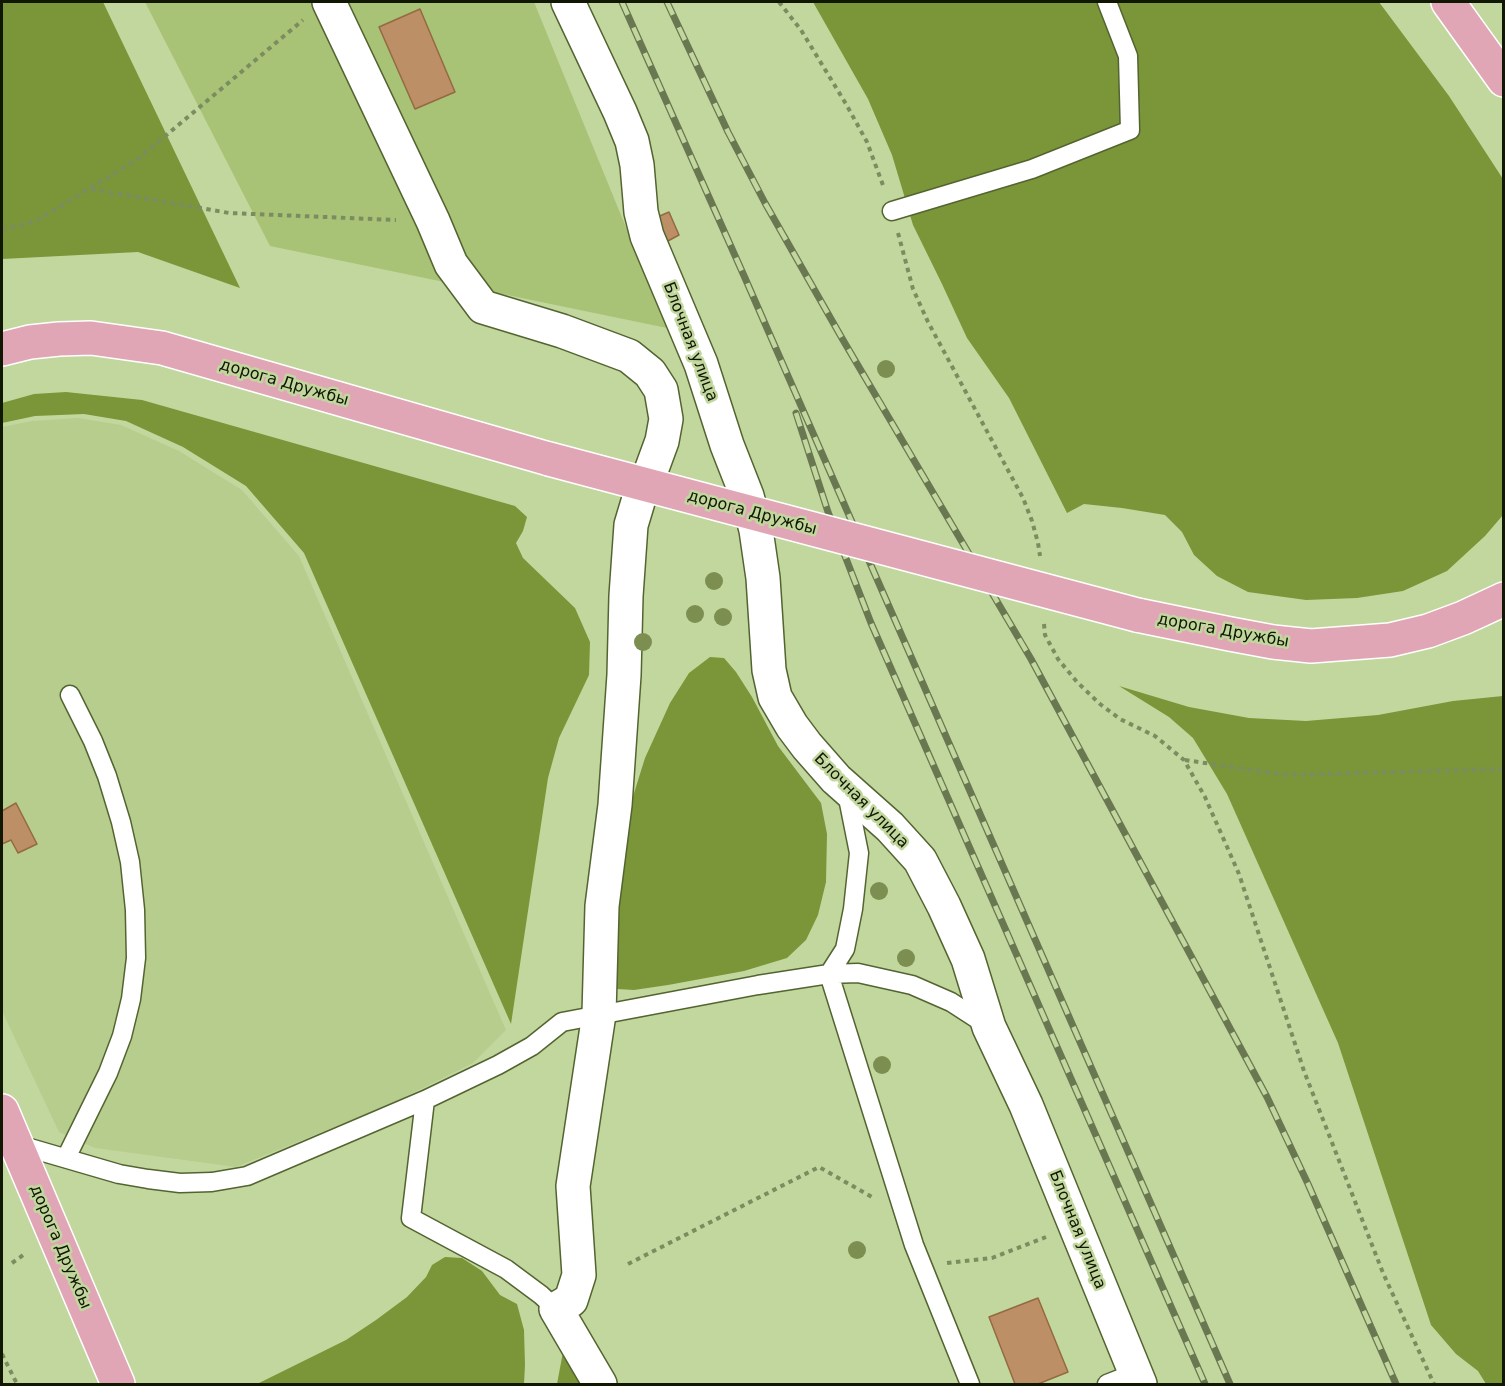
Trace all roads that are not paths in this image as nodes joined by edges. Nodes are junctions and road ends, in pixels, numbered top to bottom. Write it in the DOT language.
graph roads {
  1 [pos="568,2"];
  2 [pos="1107,2"];
  3 [pos="1448,2"];
  4 [pos="318,9"];
  5 [pos="1503,80"];
  6 [pos="892,211"];
  7 [pos="2,349"];
  8 [pos="1503,599"];
  9 [pos="70,695"];
  10 [pos="846,788"];
  11 [pos="829,974"];
  12 [pos="599,1014"];
  13 [pos="989,1027"];
  14 [pos="425,1100"];
  15 [pos="2,1111"];
  16 [pos="9,1142"];
  17 [pos="66,1158"];
  18 [pos="556,1309"];
  19 [pos="1127,1381"];
  20 [pos="118,1384"];
  21 [pos="600,1384"];
  22 [pos="970,1384"];
  1 -- 10 [label="street, Блочная улица"];
  2 -- 6 [label="lane"];
  3 -- 5 [label="main road"];
  4 -- 12 [label="street"];
  7 -- 8 [label="main road, дорога Дружбы, bridge"];
  9 -- 17 [label="lane"];
  10 -- 11 [label="lane"];
  10 -- 13 [label="street, Блочная улица"];
  11 -- 12 [label="lane"];
  11 -- 13 [label="lane"];
  11 -- 22 [label="lane"];
  12 -- 14 [label="lane"];
  12 -- 18 [label="street"];
  13 -- 19 [label="street, Блочная улица"];
  14 -- 17 [label="lane"];
  14 -- 18 [label="lane"];
  15 -- 16 [label="main road, дорога Дружбы"];
  16 -- 17 [label="lane"];
  16 -- 20 [label="main road, дорога Дружбы"];
  18 -- 21 [label="street"];
}
